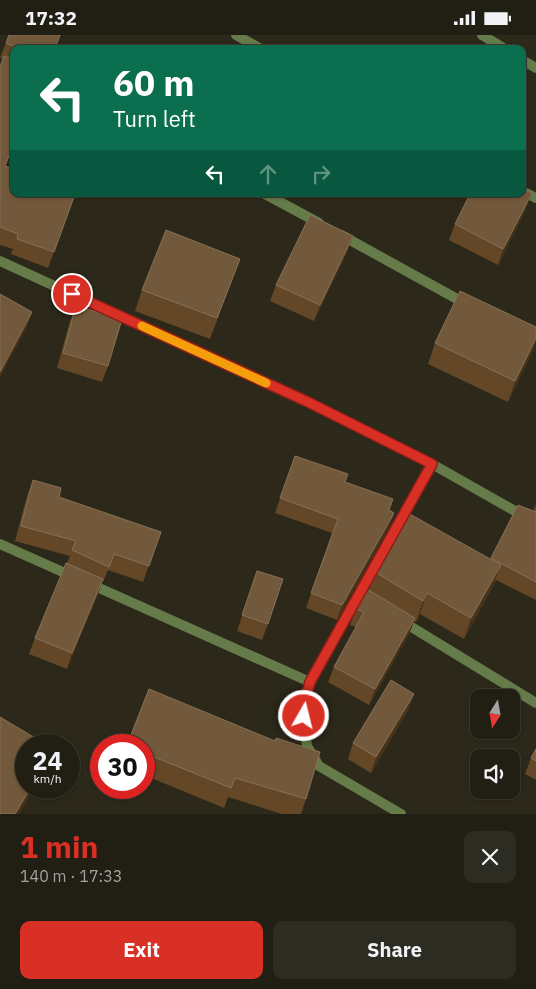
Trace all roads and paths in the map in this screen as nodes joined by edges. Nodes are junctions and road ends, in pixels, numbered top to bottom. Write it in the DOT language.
graph roads {
  1 [pos="236,35"];
  2 [pos="482,35"];
  3 [pos="254,45"];
  4 [pos="498,45"];
  5 [pos="270,197"];
  6 [pos="0,261"];
  7 [pos="475,309"];
  8 [pos="432,464"];
  9 [pos="536,523"];
  10 [pos="0,544"];
  11 [pos="394,616"];
  12 [pos="310,682"];
  13 [pos="536,703"];
  14 [pos="401,814"];
  1 -- 3 [label="street"];
  2 -- 4 [label="street"];
  5 -- 7 [label="street"];
  6 -- 8 [label="street"];
  8 -- 9 [label="street"];
  8 -- 12 [label="street"];
  10 -- 12 [label="street"];
  11 -- 13 [label="street"];
  12 -- 14 [label="street"];
}
